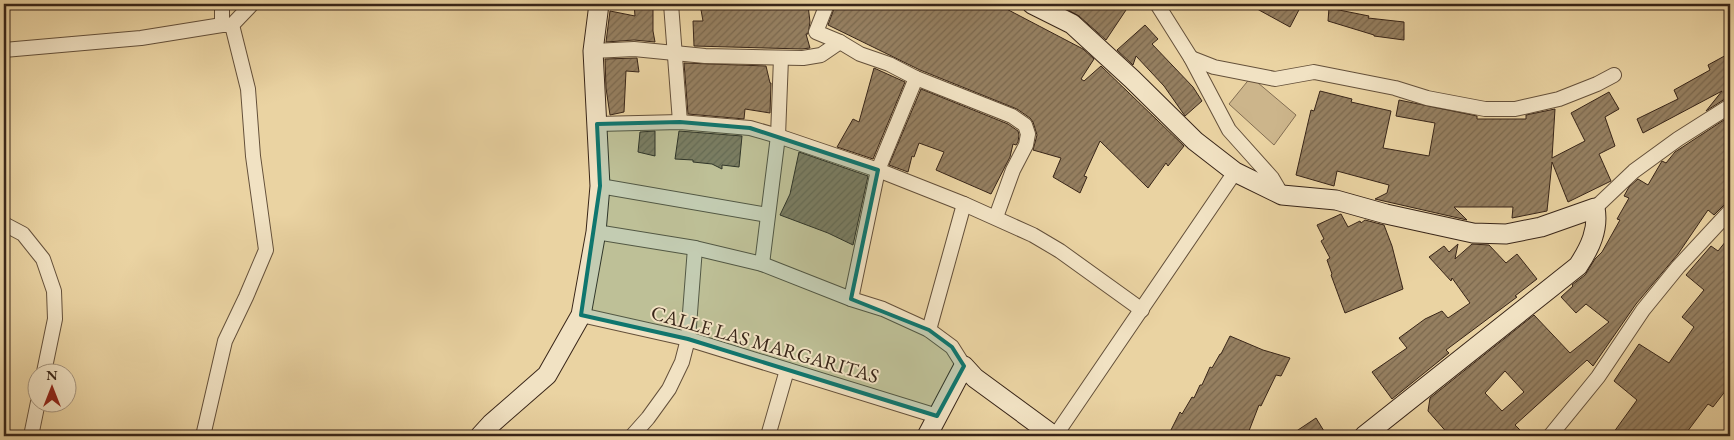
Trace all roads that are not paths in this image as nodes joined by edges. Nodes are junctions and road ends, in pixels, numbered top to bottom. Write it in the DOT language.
graph roads {
  1 [pos="222,4"];
  2 [pos="252,4"];
  3 [pos="599,4"];
  4 [pos="671,4"];
  5 [pos="828,4"];
  6 [pos="1032,4"];
  7 [pos="1157,4"];
  8 [pos="227,25"];
  9 [pos="840,42"];
  10 [pos="4,50"];
  11 [pos="593,51"];
  12 [pos="674,53"];
  13 [pos="781,58"];
  14 [pos="1191,58"];
  15 [pos="1614,75"];
  16 [pos="916,78"];
  17 [pos="1730,106"];
  18 [pos="680,122"];
  19 [pos="597,124"];
  20 [pos="778,136"];
  21 [pos="878,170"];
  22 [pos="1236,172"];
  23 [pos="600,186"];
  24 [pos="1290,197"];
  25 [pos="964,204"];
  26 [pos="1595,208"];
  27 [pos="1730,211"];
  28 [pos="767,215"];
  29 [pos="996,217"];
  30 [pos="4,224"];
  31 [pos="596,232"];
  32 [pos="695,248"];
  33 [pos="762,264"];
  34 [pos="851,298"];
  35 [pos="1142,310"];
  36 [pos="581,315"];
  37 [pos="929,330"];
  38 [pos="688,339"];
  39 [pos="46,362"];
  40 [pos="964,366"];
  41 [pos="787,370"];
  42 [pos="36,412"];
  43 [pos="937,416"];
  44 [pos="31,436"];
  45 [pos="203,436"];
  46 [pos="480,436"];
  47 [pos="632,436"];
  48 [pos="768,436"];
  49 [pos="927,436"];
  50 [pos="1055,436"];
  51 [pos="1364,436"];
  52 [pos="1550,436"];
  1 -- 8 [label="street"];
  2 -- 8 [label="street"];
  3 -- 11 [label="street"];
  4 -- 12 [label="street"];
  5 -- 9 [label="street"];
  6 -- 22 [label="street"];
  7 -- 14 [label="street"];
  8 -- 10 [label="street"];
  8 -- 45 [label="street"];
  9 -- 13 [label="street"];
  9 -- 16 [label="street"];
  11 -- 12 [label="street"];
  11 -- 19 [label="street"];
  12 -- 13 [label="street"];
  12 -- 18 [label="street"];
  13 -- 20 [label="street"];
  14 -- 15 [label="street"];
  14 -- 24 [label="street"];
  16 -- 21 [label="street"];
  16 -- 29 [label="street"];
  17 -- 26 [label="street"];
  18 -- 19 [label="street"];
  18 -- 20 [label="street"];
  19 -- 23 [label="street"];
  20 -- 21 [label="street"];
  20 -- 28 [label="street"];
  21 -- 25 [label="street"];
  21 -- 34 [label="street"];
  22 -- 24 [label="street"];
  22 -- 35 [label="street"];
  23 -- 28 [label="street"];
  23 -- 31 [label="street"];
  24 -- 26 [label="street"];
  25 -- 29 [label="street"];
  25 -- 37 [label="street"];
  26 -- 51 [label="street"];
  27 -- 52 [label="street"];
  28 -- 33 [label="street"];
  29 -- 35 [label="street"];
  30 -- 39 [label="street"];
  31 -- 32 [label="street"];
  31 -- 36 [label="street"];
  32 -- 33 [label="street"];
  32 -- 38 [label="street"];
  33 -- 34 [label="street"];
  34 -- 37 [label="street"];
  35 -- 50 [label="street"];
  36 -- 38 [label="street, CALLE LAS MARGARITAS"];
  36 -- 46 [label="street"];
  37 -- 40 [label="street"];
  38 -- 41 [label="street, CALLE LAS MARGARITAS"];
  38 -- 47 [label="street"];
  40 -- 43 [label="street"];
  40 -- 50 [label="street"];
  41 -- 43 [label="street, CALLE LAS MARGARITAS"];
  41 -- 48 [label="street"];
  42 -- 44 [label="street"];
  43 -- 49 [label="street"];
}
